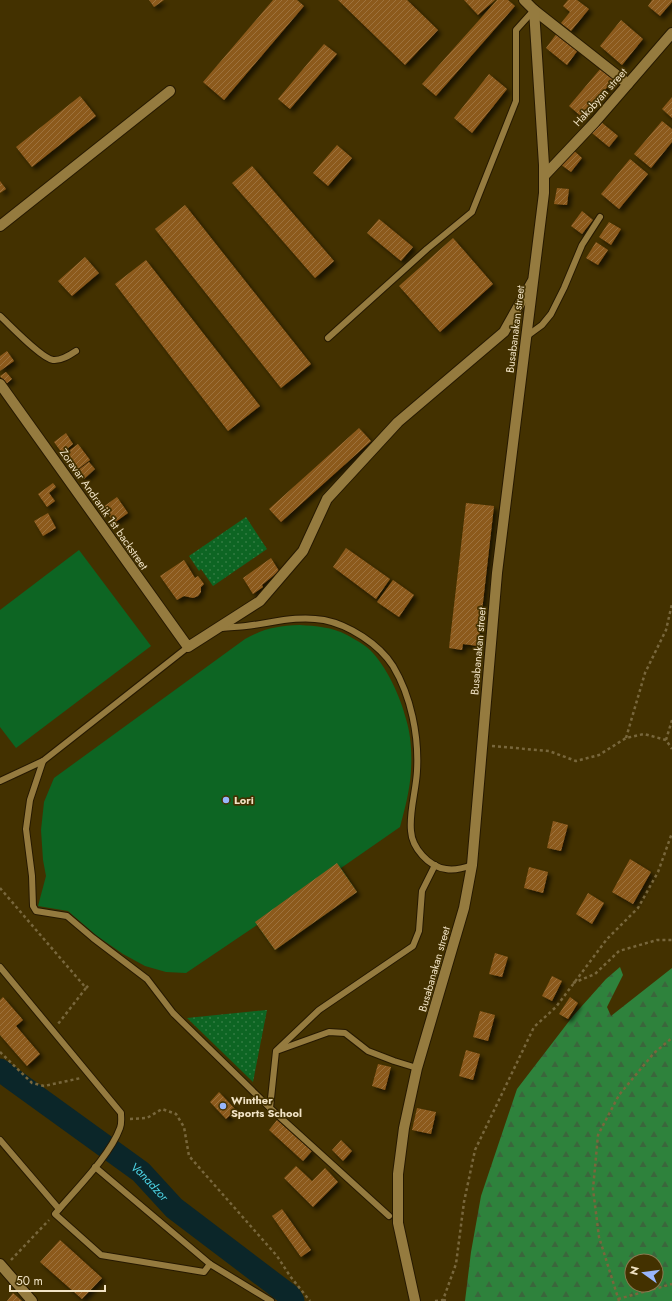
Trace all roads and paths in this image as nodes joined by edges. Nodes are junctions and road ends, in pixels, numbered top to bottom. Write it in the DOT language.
graph roads {
  1 [pos="524,0"];
  2 [pos="534,10"];
  3 [pos="672,33"];
  4 [pos="628,84"];
  5 [pos="170,91"];
  6 [pos="544,176"];
  7 [pos="600,217"];
  8 [pos="0,226"];
  9 [pos="534,278"];
  10 [pos="0,316"];
  11 [pos="527,336"];
  12 [pos="328,338"];
  13 [pos="76,350"];
  14 [pos="0,384"];
  15 [pos="672,604"];
  16 [pos="218,628"];
  17 [pos="188,647"];
  18 [pos="672,720"];
  19 [pos="626,738"];
  20 [pos="666,740"];
  21 [pos="482,745"];
  22 [pos="672,749"];
  23 [pos="44,761"];
  24 [pos="0,781"];
  25 [pos="672,833"];
  26 [pos="472,865"];
  27 [pos="435,866"];
  28 [pos="0,888"];
  29 [pos="672,940"];
  30 [pos="0,967"];
  31 [pos="573,983"];
  32 [pos="89,985"];
  33 [pos="86,988"];
  34 [pos="53,1031"];
  35 [pos="672,1038"];
  36 [pos="276,1051"];
  37 [pos="0,1052"];
  38 [pos="417,1068"];
  39 [pos="91,1076"];
  40 [pos="270,1108"];
  41 [pos="121,1120"];
  42 [pos="0,1140"];
  43 [pos="95,1167"];
  44 [pos="57,1212"];
  45 [pos="389,1216"];
  46 [pos="210,1264"];
  47 [pos="2,1266"];
  48 [pos="672,1284"];
  49 [pos="443,1300"];
  50 [pos="618,1300"];
  51 [pos="32,1301"];
  52 [pos="271,1301"];
  53 [pos="310,1301"];
  54 [pos="415,1301"];
  55 [pos="435,1301"];
  56 [pos="448,1301"];
  1 -- 2 [label="street"];
  2 -- 4 [label="street"];
  2 -- 6 [label="street, Busabanakan street"];
  2 -- 12 [label="lane"];
  3 -- 4 [label="street, Hakobyan street"];
  4 -- 6 [label="street, Hakobyan street"];
  5 -- 8 [label="street"];
  6 -- 9 [label="street, Busabanakan street"];
  7 -- 11 [label="lane"];
  9 -- 11 [label="street, Busabanakan street"];
  9 -- 16 [label="street"];
  10 -- 13 [label="lane"];
  11 -- 21 [label="street, Busabanakan street"];
  14 -- 17 [label="street, Zoravar Andranik 1st backstreet"];
  15 -- 19 [label="path"];
  16 -- 17 [label="street"];
  16 -- 27 [label="lane"];
  17 -- 23 [label="lane"];
  18 -- 20 [label="path"];
  19 -- 20 [label="path"];
  19 -- 21 [label="path"];
  20 -- 22 [label="path"];
  21 -- 26 [label="street, Busabanakan street"];
  23 -- 24 [label="lane"];
  23 -- 40 [label="lane"];
  25 -- 31 [label="path"];
  26 -- 27 [label="lane"];
  26 -- 38 [label="street, Busabanakan street"];
  27 -- 36 [label="lane"];
  28 -- 33 [label="path"];
  29 -- 31 [label="path"];
  30 -- 34 [label="lane"];
  31 -- 49 [label="path"];
  32 -- 33 [label="path"];
  33 -- 34 [label="path"];
  34 -- 39 [label="lane"];
  35 -- 50 [label="path"];
  36 -- 38 [label="lane"];
  36 -- 40 [label="lane"];
  37 -- 39 [label="path"];
  38 -- 54 [label="street, Busabanakan street"];
  39 -- 41 [label="lane"];
  40 -- 45 [label="lane"];
  41 -- 43 [label="lane"];
  41 -- 53 [label="path"];
  42 -- 44 [label="lane"];
  43 -- 44 [label="lane"];
  43 -- 46 [label="lane"];
  44 -- 46 [label="lane"];
  44 -- 47 [label="path"];
  46 -- 52 [label="lane"];
  47 -- 51 [label="street"];
  48 -- 50 [label="path"];
  49 -- 55 [label="path"];
  49 -- 56 [label="path"];
}
